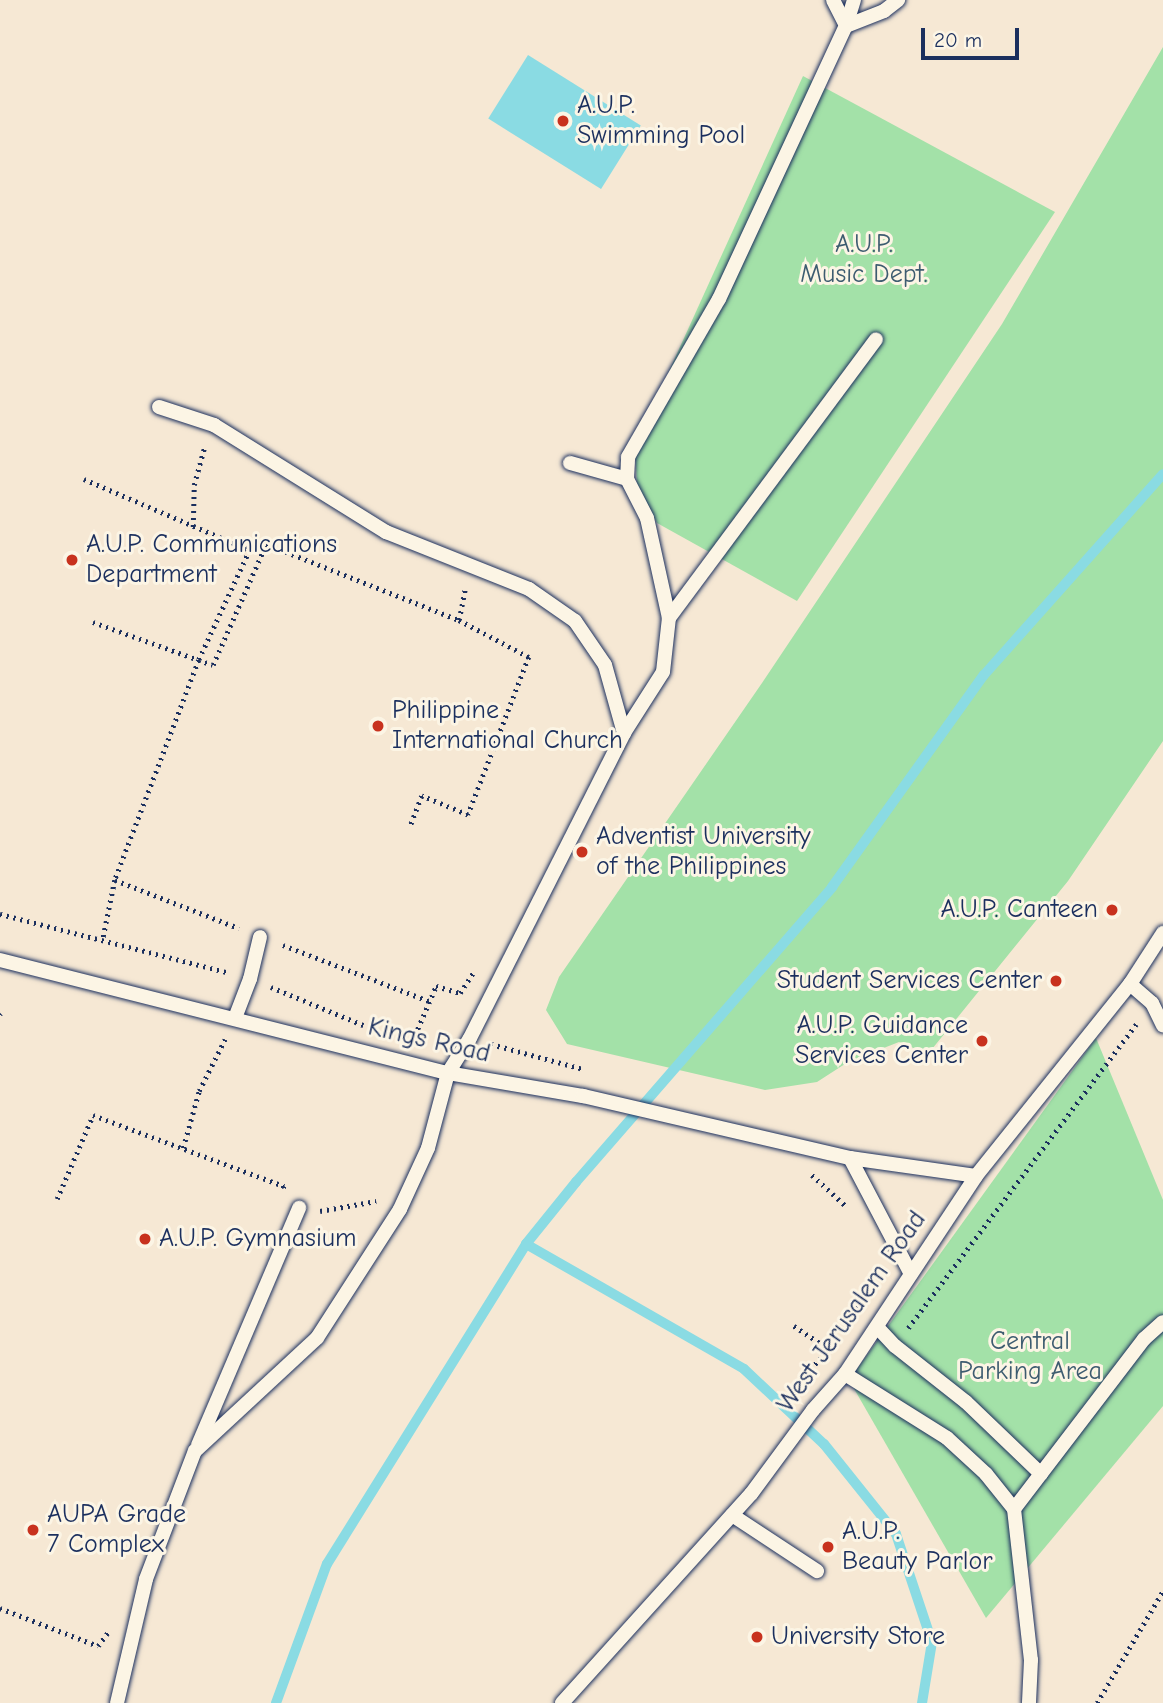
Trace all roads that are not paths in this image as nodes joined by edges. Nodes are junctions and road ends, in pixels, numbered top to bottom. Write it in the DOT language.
graph roads {
  1 [pos="833,0"];
  2 [pos="854,0"];
  3 [pos="898,0"];
  4 [pos="846,26"];
  5 [pos="876,340"];
  6 [pos="159,407"];
  7 [pos="570,463"];
  8 [pos="627,480"];
  9 [pos="669,618"];
  10 [pos="624,733"];
  11 [pos="1163,933"];
  12 [pos="260,937"];
  13 [pos="0,960"];
  14 [pos="1130,984"];
  15 [pos="235,1018"];
  16 [pos="1163,1026"];
  17 [pos="448,1073"];
  18 [pos="850,1158"];
  19 [pos="976,1176"];
  20 [pos="299,1208"];
  21 [pos="911,1274"];
  22 [pos="1163,1322"];
  23 [pos="878,1328"];
  24 [pos="845,1374"];
  25 [pos="195,1451"];
  26 [pos="1041,1474"];
  27 [pos="1014,1509"];
  28 [pos="732,1515"];
  29 [pos="817,1571"];
  30 [pos="117,1703"];
  31 [pos="562,1703"];
  32 [pos="1029,1703"];
  1 -- 4 [label="lane"];
  2 -- 4 [label="lane"];
  3 -- 4 [label="lane"];
  4 -- 8 [label="lane"];
  5 -- 9 [label="lane"];
  6 -- 10 [label="lane"];
  7 -- 8 [label="lane"];
  8 -- 9 [label="lane"];
  9 -- 10 [label="lane"];
  10 -- 17 [label="lane"];
  11 -- 14 [label="lane, West Jerusalem Road"];
  12 -- 15 [label="lane"];
  13 -- 15 [label="lane, Kings Road"];
  14 -- 16 [label="lane"];
  14 -- 19 [label="lane, West Jerusalem Road"];
  15 -- 17 [label="lane, Kings Road"];
  17 -- 18 [label="lane, Kings Road"];
  17 -- 25 [label="lane"];
  18 -- 19 [label="lane, Kings Road"];
  18 -- 21 [label="lane"];
  19 -- 21 [label="lane, West Jerusalem Road"];
  20 -- 25 [label="lane"];
  21 -- 23 [label="lane, West Jerusalem Road"];
  22 -- 26 [label="lane"];
  23 -- 24 [label="lane, West Jerusalem Road"];
  23 -- 26 [label="lane"];
  24 -- 27 [label="lane"];
  24 -- 28 [label="lane, West Jerusalem Road"];
  25 -- 30 [label="lane"];
  26 -- 27 [label="lane"];
  27 -- 32 [label="lane"];
  28 -- 29 [label="lane"];
  28 -- 31 [label="lane, West Jerusalem Road"];
}
